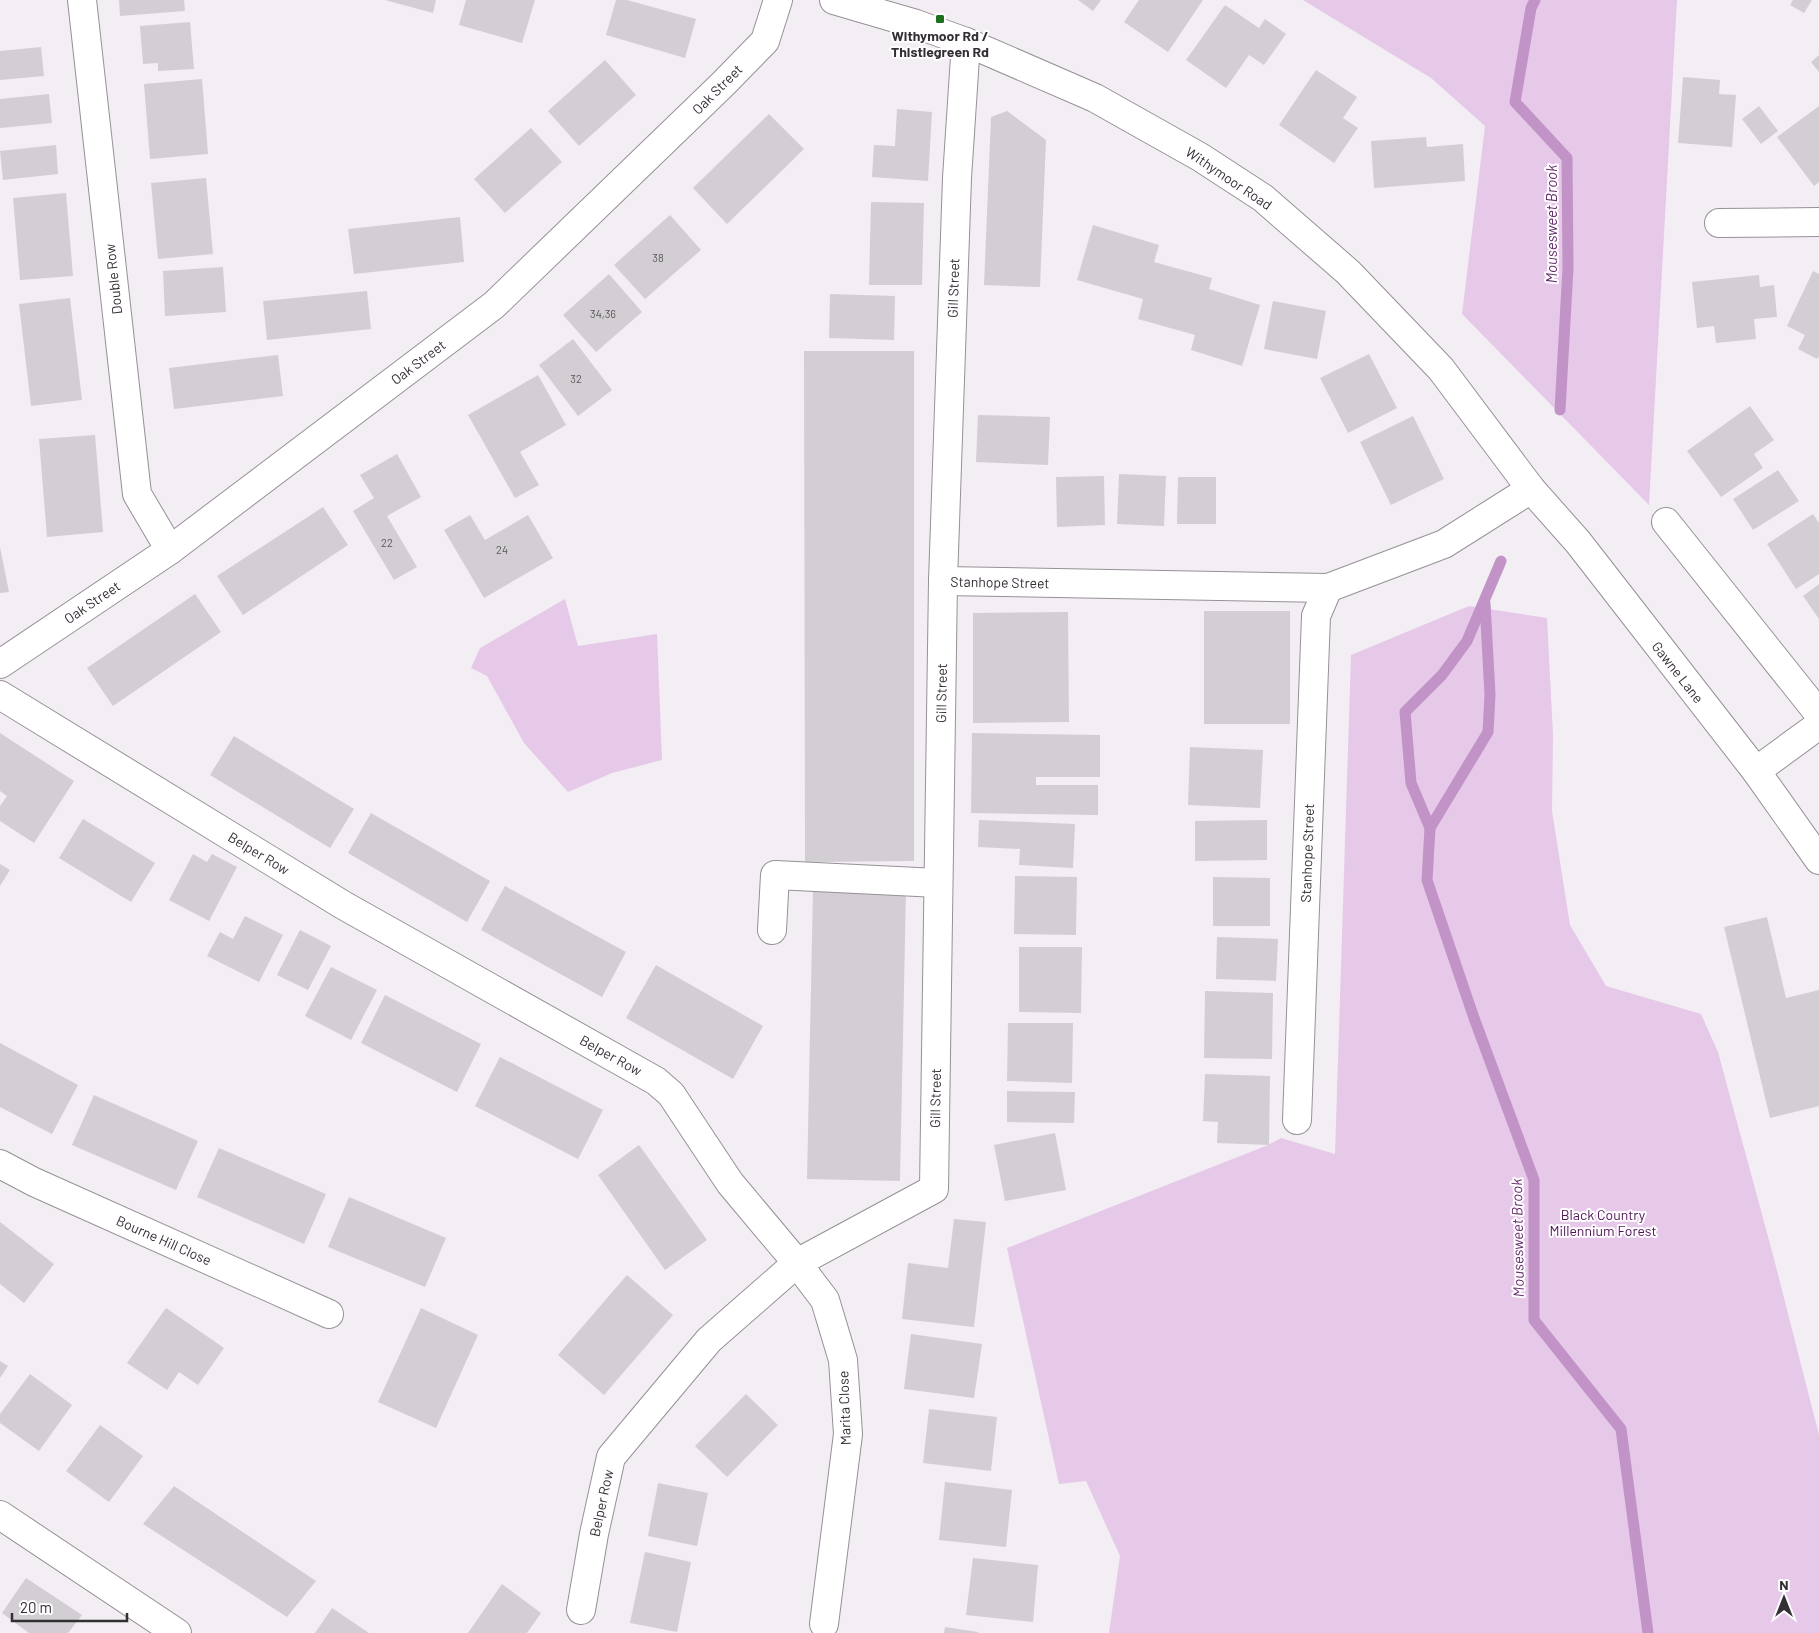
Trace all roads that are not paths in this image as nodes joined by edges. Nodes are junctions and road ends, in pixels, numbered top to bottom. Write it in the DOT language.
graph roads {
  1 [pos="82,0"];
  2 [pos="778,0"];
  3 [pos="834,0"];
  4 [pos="966,42"];
  5 [pos="1819,222"];
  6 [pos="1719,223"];
  7 [pos="1531,489"];
  8 [pos="1666,522"];
  9 [pos="170,550"];
  10 [pos="943,581"];
  11 [pos="1328,588"];
  12 [pos="0,664"];
  13 [pos="0,695"];
  14 [pos="1819,714"];
  15 [pos="1819,725"];
  16 [pos="1756,771"];
  17 [pos="1819,860"];
  18 [pos="938,883"];
  19 [pos="772,930"];
  20 [pos="1297,1120"];
  21 [pos="0,1164"];
  22 [pos="797,1262"];
  23 [pos="329,1314"];
  24 [pos="0,1515"];
  25 [pos="580,1610"];
  26 [pos="824,1624"];
  27 [pos="177,1633"];
  1 -- 9 [label="street, Double Row"];
  2 -- 9 [label="street, Oak Street"];
  3 -- 4 [label="street, Withymoor Road"];
  4 -- 7 [label="street, Withymoor Road"];
  4 -- 10 [label="street, Gill Street"];
  5 -- 6 [label="street"];
  7 -- 11 [label="street, Stanhope Street"];
  7 -- 16 [label="street, Gawne Lane"];
  8 -- 14 [label="street"];
  9 -- 12 [label="street, Oak Street"];
  10 -- 11 [label="street, Stanhope Street"];
  10 -- 18 [label="street, Gill Street"];
  11 -- 20 [label="street, Stanhope Street"];
  13 -- 22 [label="street, Belper Row"];
  15 -- 16 [label="street"];
  16 -- 17 [label="street, Gawne Lane"];
  18 -- 19 [label="street"];
  18 -- 22 [label="street, Gill Street"];
  21 -- 23 [label="street, Bourne Hill Close"];
  22 -- 25 [label="street, Belper Row"];
  22 -- 26 [label="street, Marita Close"];
  24 -- 27 [label="street"];
}
